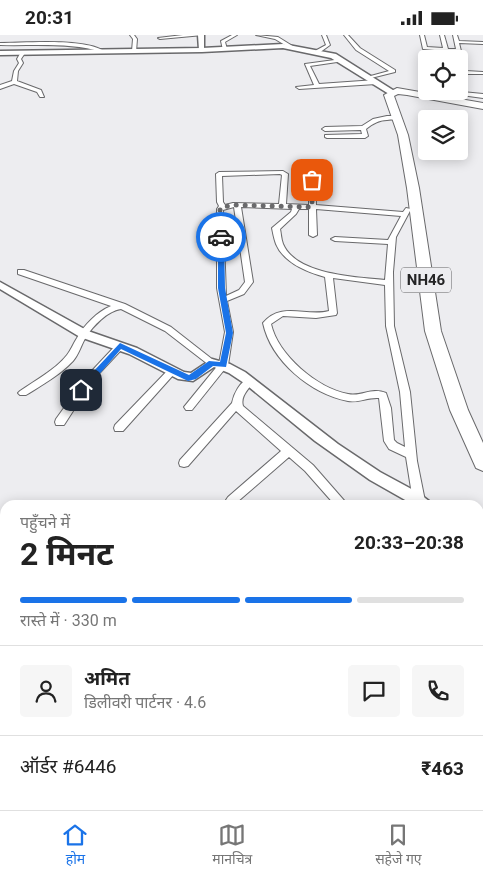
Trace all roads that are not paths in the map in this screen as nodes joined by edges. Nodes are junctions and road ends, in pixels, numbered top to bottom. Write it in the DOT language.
graph roads {
  1 [pos="132,35"];
  2 [pos="201,35"];
  3 [pos="236,35"];
  4 [pos="243,35"];
  5 [pos="258,35"];
  6 [pos="324,35"];
  7 [pos="346,35"];
  8 [pos="422,35"];
  9 [pos="442,35"];
  10 [pos="455,35"];
  11 [pos="465,36"];
  12 [pos="160,38"];
  13 [pos="26,39"];
  14 [pos="457,42"];
  15 [pos="483,43"];
  16 [pos="0,44"];
  17 [pos="38,45"];
  18 [pos="292,47"];
  19 [pos="225,49"];
  20 [pos="202,50"];
  21 [pos="434,50"];
  22 [pos="446,50"];
  23 [pos="459,50"];
  24 [pos="102,51"];
  25 [pos="134,51"];
  26 [pos="317,52"];
  27 [pos="0,53"];
  28 [pos="23,53"];
  29 [pos="342,60"];
  30 [pos="468,72"];
  31 [pos="483,73"];
  32 [pos="372,80"];
  33 [pos="14,81"];
  34 [pos="317,86"];
  35 [pos="0,87"];
  36 [pos="299,87"];
  37 [pos="392,92"];
  38 [pos="418,92"];
  39 [pos="468,95"];
  40 [pos="42,96"];
  41 [pos="483,96"];
  42 [pos="468,100"];
  43 [pos="483,106"];
  44 [pos="397,117"];
  45 [pos="363,128"];
  46 [pos="324,129"];
  47 [pos="328,136"];
  48 [pos="312,167"];
  49 [pos="414,199"];
  50 [pos="238,205"];
  51 [pos="282,206"];
  52 [pos="223,207"];
  53 [pos="296,207"];
  54 [pos="312,207"];
  55 [pos="404,214"];
  56 [pos="313,235"];
  57 [pos="335,239"];
  58 [pos="391,242"];
  59 [pos="21,273"];
  60 [pos="329,277"];
  61 [pos="389,283"];
  62 [pos="0,285"];
  63 [pos="223,299"];
  64 [pos="117,305"];
  65 [pos="84,334"];
  66 [pos="120,346"];
  67 [pos="217,364"];
  68 [pos="172,371"];
  69 [pos="249,381"];
  70 [pos="23,393"];
  71 [pos="237,404"];
  72 [pos="189,407"];
  73 [pos="60,422"];
  74 [pos="119,428"];
  75 [pos="288,451"];
  76 [pos="411,454"];
  77 [pos="184,463"];
  78 [pos="483,463"];
  79 [pos="232,500"];
  80 [pos="335,500"];
  81 [pos="416,500"];
  82 [pos="420,500"];
  1 -- 25 [label="street"];
  2 -- 12 [label="street"];
  2 -- 20 [label="street"];
  3 -- 4 [label="street"];
  3 -- 19 [label="street"];
  5 -- 18 [label="street"];
  6 -- 26 [label="street"];
  7 -- 32 [label="street"];
  8 -- 21 [label="street"];
  9 -- 22 [label="street"];
  10 -- 11 [label="street"];
  10 -- 14 [label="street"];
  13 -- 17 [label="street"];
  14 -- 15 [label="street"];
  14 -- 23 [label="street"];
  16 -- 17 [label="street"];
  17 -- 24 [label="street"];
  18 -- 19 [label="main road"];
  18 -- 26 [label="main road"];
  19 -- 20 [label="main road"];
  20 -- 25 [label="main road"];
  24 -- 25 [label="main road"];
  24 -- 28 [label="main road"];
  26 -- 29 [label="main road"];
  27 -- 28 [label="main road"];
  28 -- 33 [label="street"];
  29 -- 32 [label="main road"];
  29 -- 34 [label="street"];
  30 -- 31 [label="street"];
  32 -- 34 [label="street"];
  32 -- 37 [label="main road"];
  33 -- 35 [label="street"];
  33 -- 40 [label="street"];
  34 -- 36 [label="street"];
  37 -- 38 [label="highway"];
  37 -- 44 [label="highway, NH46"];
  39 -- 41 [label="street"];
  42 -- 43 [label="highway"];
  44 -- 45 [label="street"];
  44 -- 49 [label="highway, NH46"];
  45 -- 46 [label="street"];
  45 -- 47 [label="street"];
  48 -- 54 [label="street"];
  49 -- 55 [label="street"];
  49 -- 78 [label="highway, NH46"];
  50 -- 51 [label="street"];
  50 -- 52 [label="street"];
  50 -- 63 [label="street"];
  51 -- 52 [label="street"];
  51 -- 53 [label="street"];
  52 -- 63 [label="street"];
  53 -- 54 [label="street"];
  53 -- 60 [label="street"];
  54 -- 55 [label="street"];
  54 -- 56 [label="street"];
  55 -- 58 [label="street"];
  57 -- 58 [label="street"];
  58 -- 61 [label="street"];
  59 -- 64 [label="street"];
  60 -- 61 [label="street"];
  60 -- 76 [label="street"];
  61 -- 76 [label="street"];
  62 -- 65 [label="street"];
  63 -- 67 [label="street"];
  64 -- 65 [label="street"];
  64 -- 67 [label="street"];
  65 -- 66 [label="street"];
  65 -- 70 [label="street"];
  66 -- 68 [label="street"];
  66 -- 73 [label="street"];
  67 -- 68 [label="street"];
  67 -- 69 [label="street"];
  67 -- 72 [label="street"];
  68 -- 74 [label="street"];
  69 -- 71 [label="street"];
  69 -- 81 [label="street"];
  71 -- 75 [label="street"];
  71 -- 77 [label="street"];
  75 -- 79 [label="street"];
  75 -- 80 [label="street"];
  76 -- 82 [label="street"];
}
